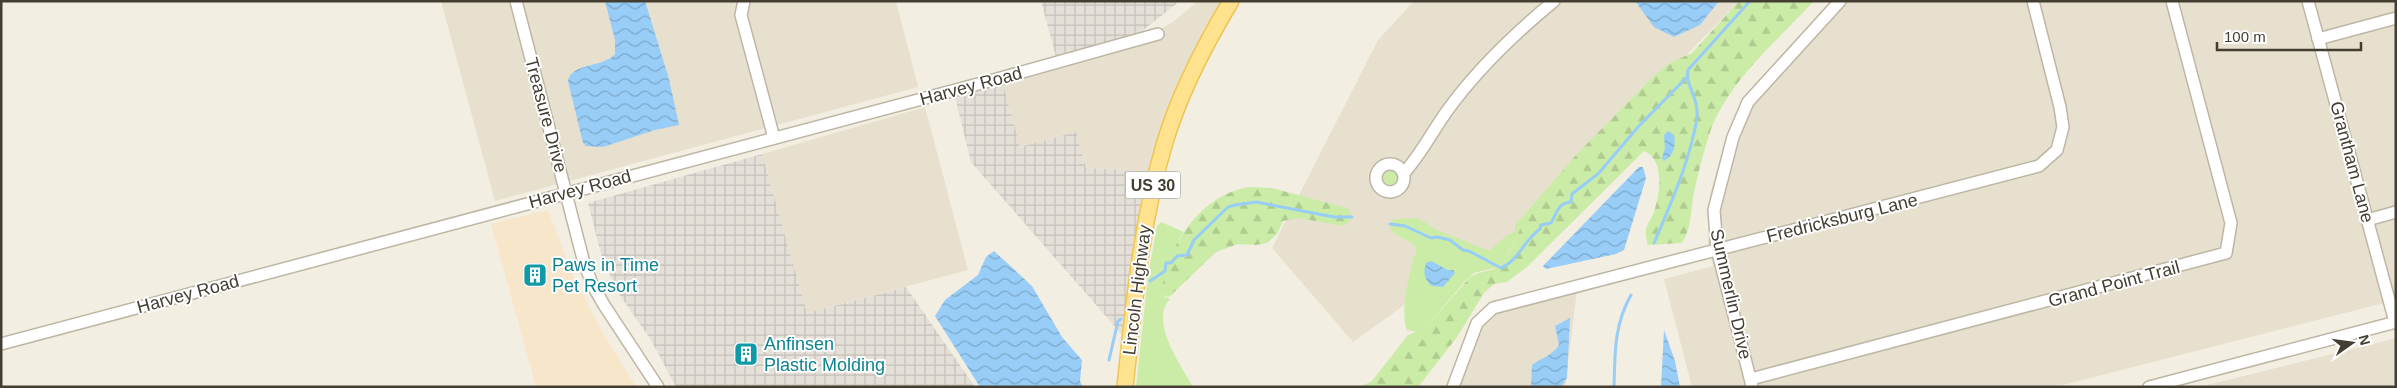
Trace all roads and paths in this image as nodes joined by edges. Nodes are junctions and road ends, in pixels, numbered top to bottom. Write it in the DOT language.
graph roads {
  1 [pos="516,1"];
  2 [pos="744,1"];
  3 [pos="1231,1"];
  4 [pos="1554,1"];
  5 [pos="1840,1"];
  6 [pos="2033,1"];
  7 [pos="2172,1"];
  8 [pos="2308,1"];
  9 [pos="2396,18"];
  10 [pos="1158,34"];
  11 [pos="2318,39"];
  12 [pos="774,138"];
  13 [pos="1404,174"];
  14 [pos="567,193"];
  15 [pos="2396,212"];
  16 [pos="2367,220"];
  17 [pos="1717,249"];
  18 [pos="2395,322"];
  19 [pos="1,344"];
  20 [pos="1752,383"];
  21 [pos="658,387"];
  22 [pos="1125,387"];
  23 [pos="1452,387"];
  24 [pos="2149,387"];
  1 -- 14 [label="street, Treasure Drive"];
  2 -- 12 [label="street"];
  3 -- 22 [label="main road, Lincoln Highway / US 30"];
  4 -- 13 [label="street"];
  5 -- 17 [label="street, Summerlin Drive"];
  6 -- 17 [label="street, Fredricksburg Lane"];
  7 -- 20 [label="street, Grand Point Trail"];
  8 -- 11 [label="street, Grantham Lane"];
  9 -- 11 [label="street"];
  10 -- 12 [label="street, Harvey Road"];
  11 -- 16 [label="street, Grantham Lane"];
  12 -- 14 [label="street, Harvey Road"];
  14 -- 19 [label="street, Harvey Road"];
  14 -- 21 [label="street, Treasure Drive"];
  15 -- 16 [label="street"];
  16 -- 18 [label="street, Grantham Lane"];
  17 -- 20 [label="street, Summerlin Drive"];
  17 -- 23 [label="street, Fredricksburg Lane"];
  18 -- 24 [label="street"];
}
